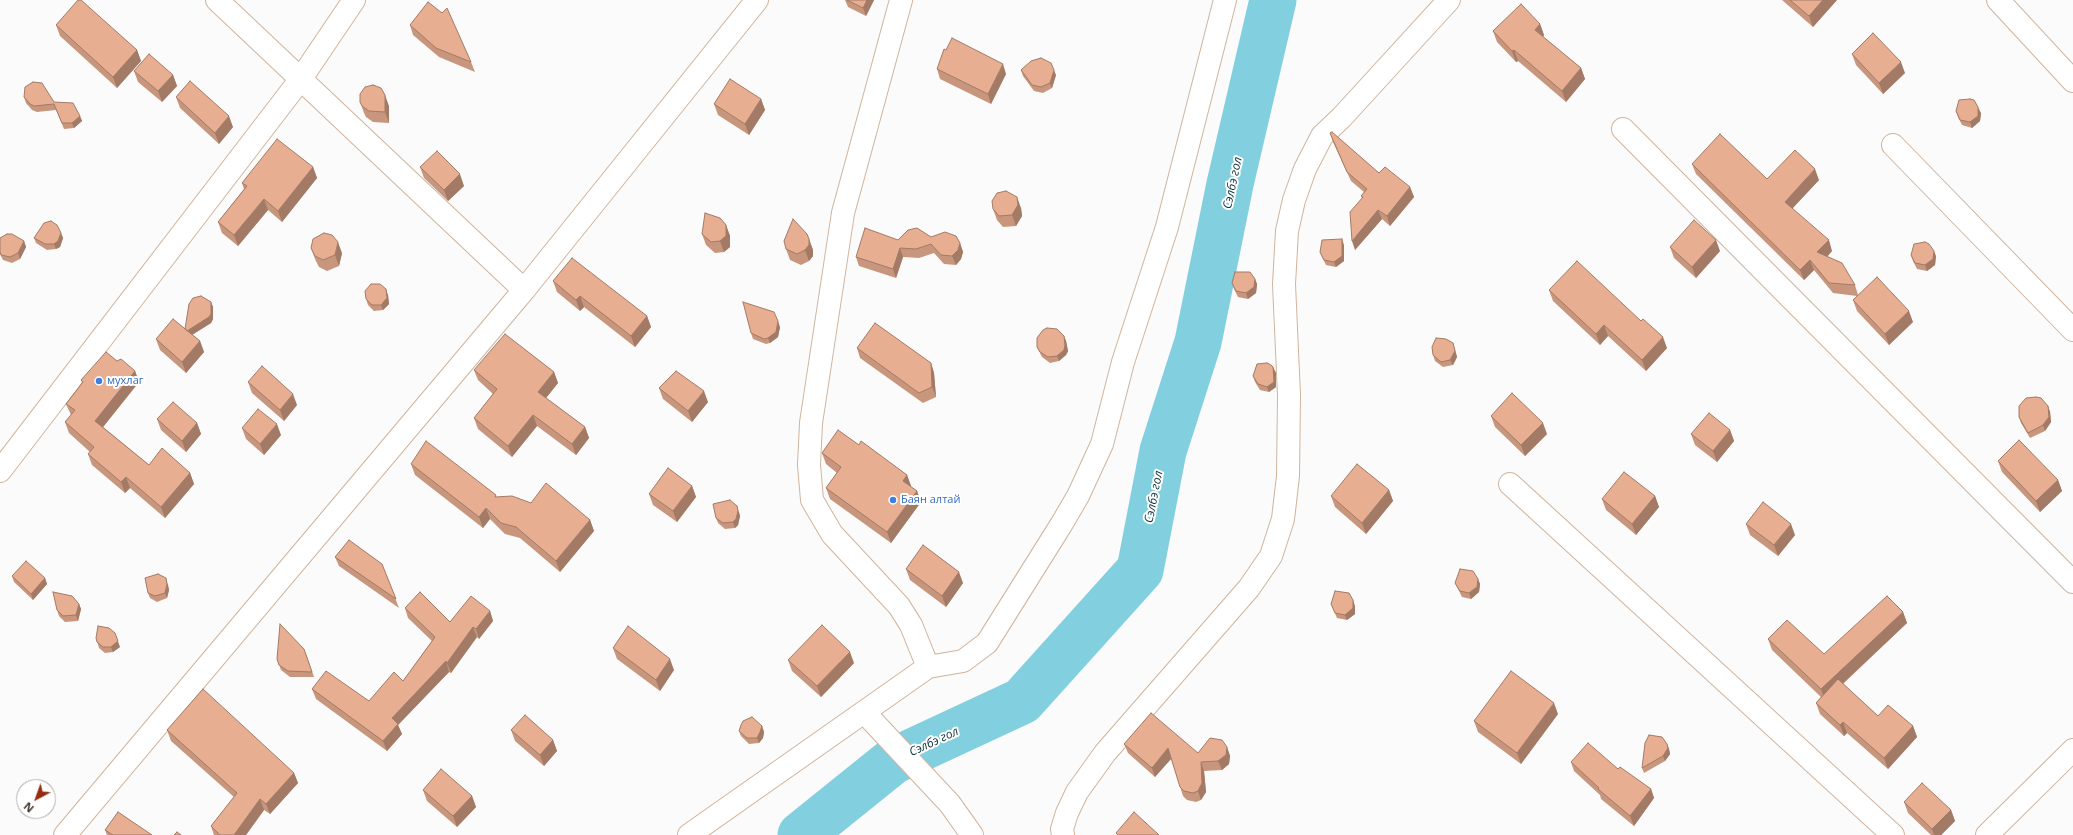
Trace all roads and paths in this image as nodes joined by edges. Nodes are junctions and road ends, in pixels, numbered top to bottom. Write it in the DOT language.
graph roads {
  1 [pos="217,0"];
  2 [pos="354,0"];
  3 [pos="757,0"];
  4 [pos="901,0"];
  5 [pos="1225,0"];
  6 [pos="1449,0"];
  7 [pos="1998,0"];
  8 [pos="300,80"];
  9 [pos="2073,81"];
  10 [pos="1623,129"];
  11 [pos="1893,145"];
  12 [pos="524,290"];
  13 [pos="2073,330"];
  14 [pos="0,471"];
  15 [pos="1510,484"];
  16 [pos="2073,582"];
  17 [pos="928,667"];
  18 [pos="864,712"];
  19 [pos="2073,750"];
  20 [pos="66,835"];
  21 [pos="689,835"];
  22 [pos="972,835"];
  23 [pos="1063,835"];
  24 [pos="1893,835"];
  25 [pos="1988,835"];
  1 -- 8 [label="street"];
  2 -- 8 [label="street"];
  3 -- 12 [label="street"];
  4 -- 17 [label="street"];
  5 -- 17 [label="street"];
  6 -- 23 [label="street"];
  7 -- 9 [label="street"];
  8 -- 12 [label="street"];
  8 -- 14 [label="street"];
  10 -- 16 [label="street"];
  11 -- 13 [label="street"];
  12 -- 20 [label="street"];
  15 -- 24 [label="street"];
  17 -- 18 [label="street"];
  18 -- 21 [label="street"];
  18 -- 22 [label="street"];
  19 -- 25 [label="street"];
}
